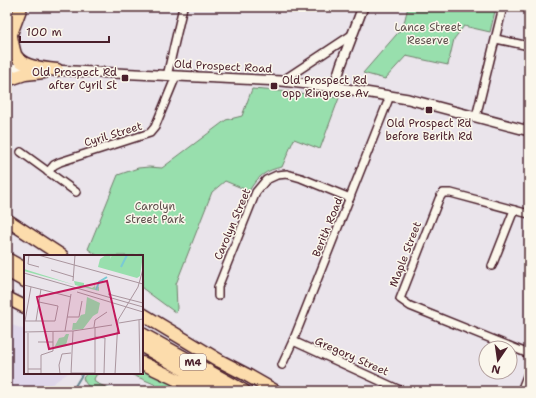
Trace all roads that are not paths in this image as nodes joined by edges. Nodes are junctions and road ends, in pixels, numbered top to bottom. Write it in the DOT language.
graph roads {
  1 [pos="21,7"];
  2 [pos="183,7"];
  3 [pos="363,7"];
  4 [pos="503,7"];
  5 [pos="353,34"];
  6 [pos="496,38"];
  7 [pos="9,40"];
  8 [pos="529,46"];
  9 [pos="7,68"];
  10 [pos="57,70"];
  11 [pos="171,76"];
  12 [pos="7,80"];
  13 [pos="282,81"];
  14 [pos="334,87"];
  15 [pos="390,96"];
  16 [pos="476,117"];
  17 [pos="529,131"];
  18 [pos="21,152"];
  19 [pos="48,172"];
  20 [pos="76,192"];
  21 [pos="350,198"];
  22 [pos="514,210"];
  23 [pos="529,214"];
  24 [pos="7,220"];
  25 [pos="7,227"];
  26 [pos="50,255"];
  27 [pos="60,255"];
  28 [pos="7,259"];
  29 [pos="492,266"];
  30 [pos="24,268"];
  31 [pos="7,271"];
  32 [pos="24,280"];
  33 [pos="218,296"];
  34 [pos="7,298"];
  35 [pos="24,306"];
  36 [pos="143,308"];
  37 [pos="143,315"];
  38 [pos="143,335"];
  39 [pos="293,341"];
  40 [pos="143,347"];
  41 [pos="529,354"];
  42 [pos="143,363"];
  43 [pos="282,365"];
  44 [pos="529,372"];
  45 [pos="247,375"];
  46 [pos="222,391"];
  47 [pos="244,391"];
  48 [pos="275,391"];
  49 [pos="402,391"];
  50 [pos="521,391"];
  1 -- 7 [label="highway"];
  2 -- 11 [label="street, Cyril Street"];
  3 -- 5 [label="main road"];
  4 -- 6 [label="street"];
  5 -- 13 [label="street"];
  5 -- 14 [label="main road"];
  6 -- 8 [label="street"];
  6 -- 16 [label="street"];
  7 -- 10 [label="highway"];
  9 -- 10 [label="main road, Old Prospect Road"];
  10 -- 11 [label="main road, Old Prospect Road"];
  10 -- 12 [label="highway"];
  11 -- 13 [label="main road, Old Prospect Road"];
  11 -- 19 [label="street, Cyril Street"];
  13 -- 14 [label="main road, Old Prospect Road"];
  14 -- 15 [label="main road, Old Prospect Road"];
  15 -- 16 [label="main road, Old Prospect Road"];
  15 -- 21 [label="street, Berith Road"];
  16 -- 17 [label="main road, Old Prospect Road"];
  18 -- 19 [label="street"];
  19 -- 20 [label="street"];
  21 -- 33 [label="street, Carolyn Street"];
  21 -- 39 [label="street, Berith Road"];
  22 -- 23 [label="street, Maple Street"];
  22 -- 29 [label="street"];
  22 -- 41 [label="street, Maple Street"];
  24 -- 27 [label="highway"];
  25 -- 26 [label="highway"];
  28 -- 30 [label="highway"];
  31 -- 32 [label="highway"];
  34 -- 35 [label="highway"];
  36 -- 45 [label="highway"];
  37 -- 45 [label="highway"];
  38 -- 47 [label="highway, M4"];
  39 -- 43 [label="street, Berith Road"];
  39 -- 49 [label="street, Gregory Street"];
  40 -- 46 [label="highway, M4"];
  42 -- 46 [label="highway"];
  44 -- 50 [label="street"];
  45 -- 48 [label="highway"];
}
